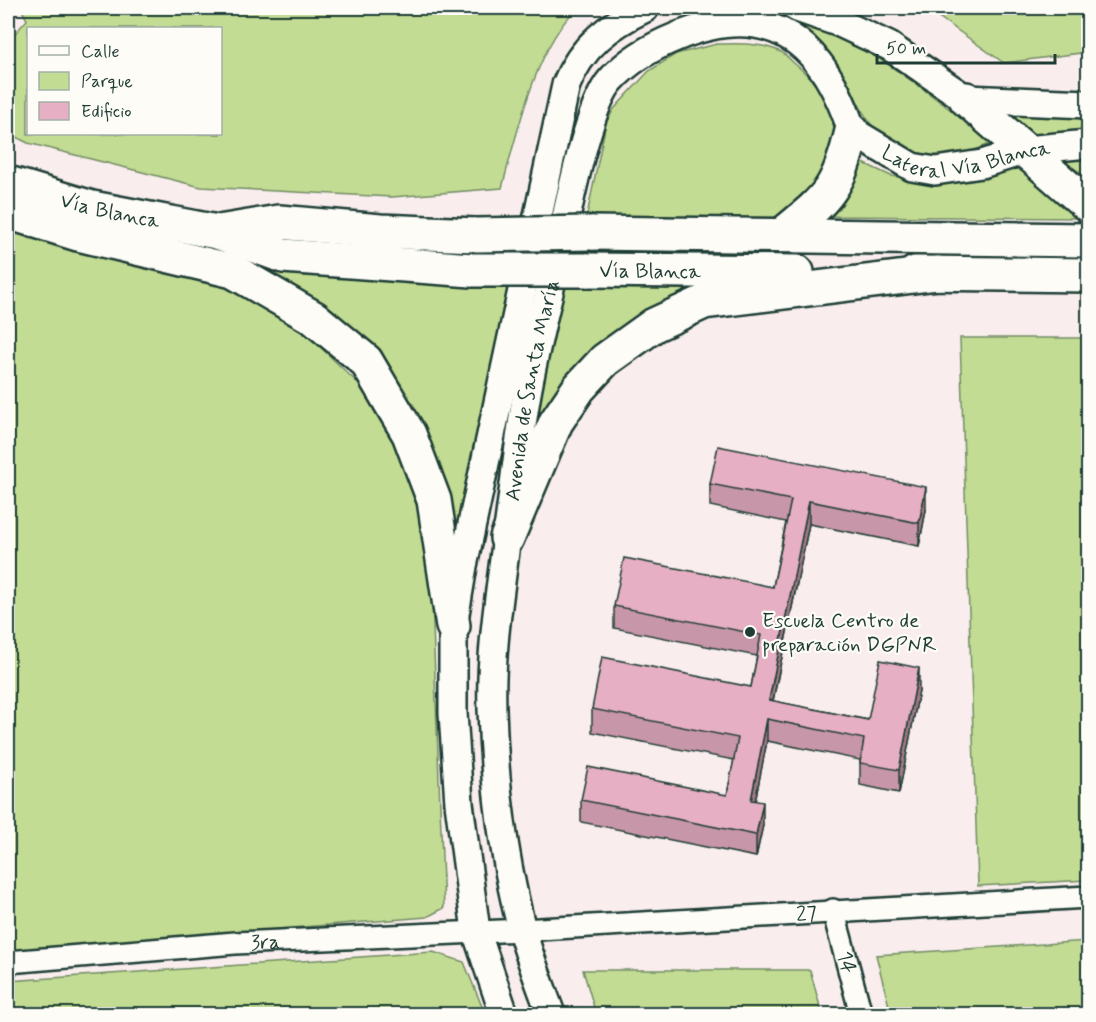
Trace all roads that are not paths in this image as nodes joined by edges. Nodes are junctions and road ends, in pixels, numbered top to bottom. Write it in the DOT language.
graph roads {
  1 [pos="645,8"];
  2 [pos="797,8"];
  3 [pos="966,99"];
  4 [pos="1089,104"];
  5 [pos="852,131"];
  6 [pos="1089,144"];
  7 [pos="1026,150"];
  8 [pos="8,183"];
  9 [pos="1089,205"];
  10 [pos="8,212"];
  11 [pos="217,232"];
  12 [pos="782,235"];
  13 [pos="1089,240"];
  14 [pos="938,273"];
  15 [pos="1089,275"];
  16 [pos="507,538"];
  17 [pos="453,626"];
  18 [pos="1089,897"];
  19 [pos="833,910"];
  20 [pos="522,930"];
  21 [pos="476,932"];
  22 [pos="8,962"];
  23 [pos="504,1014"];
  24 [pos="551,1014"];
  25 [pos="861,1014"];
  1 -- 17 [label="street, Avenida de Santa María"];
  2 -- 3 [label="street"];
  3 -- 4 [label="street"];
  3 -- 7 [label="highway"];
  5 -- 7 [label="street, Lateral Vía Blanca"];
  5 -- 12 [label="highway"];
  5 -- 16 [label="street, Avenida de Santa María"];
  6 -- 7 [label="street, Lateral Vía Blanca"];
  7 -- 9 [label="highway"];
  8 -- 11 [label="highway, Vía Blanca"];
  10 -- 17 [label="highway"];
  11 -- 12 [label="highway, Vía Blanca, bridge"];
  11 -- 14 [label="highway, Vía Blanca, bridge"];
  12 -- 13 [label="highway, Vía Blanca"];
  14 -- 15 [label="highway, Vía Blanca"];
  14 -- 16 [label="highway"];
  16 -- 20 [label="street, Avenida de Santa María"];
  17 -- 21 [label="street, Avenida de Santa María"];
  18 -- 19 [label="street, 27"];
  19 -- 20 [label="street, 27"];
  19 -- 25 [label="street, 14"];
  20 -- 21 [label="street, 3ra"];
  20 -- 24 [label="street, Avenida de Santa María"];
  21 -- 22 [label="street, 3ra"];
  21 -- 23 [label="street, Avenida de Santa María"];
}
